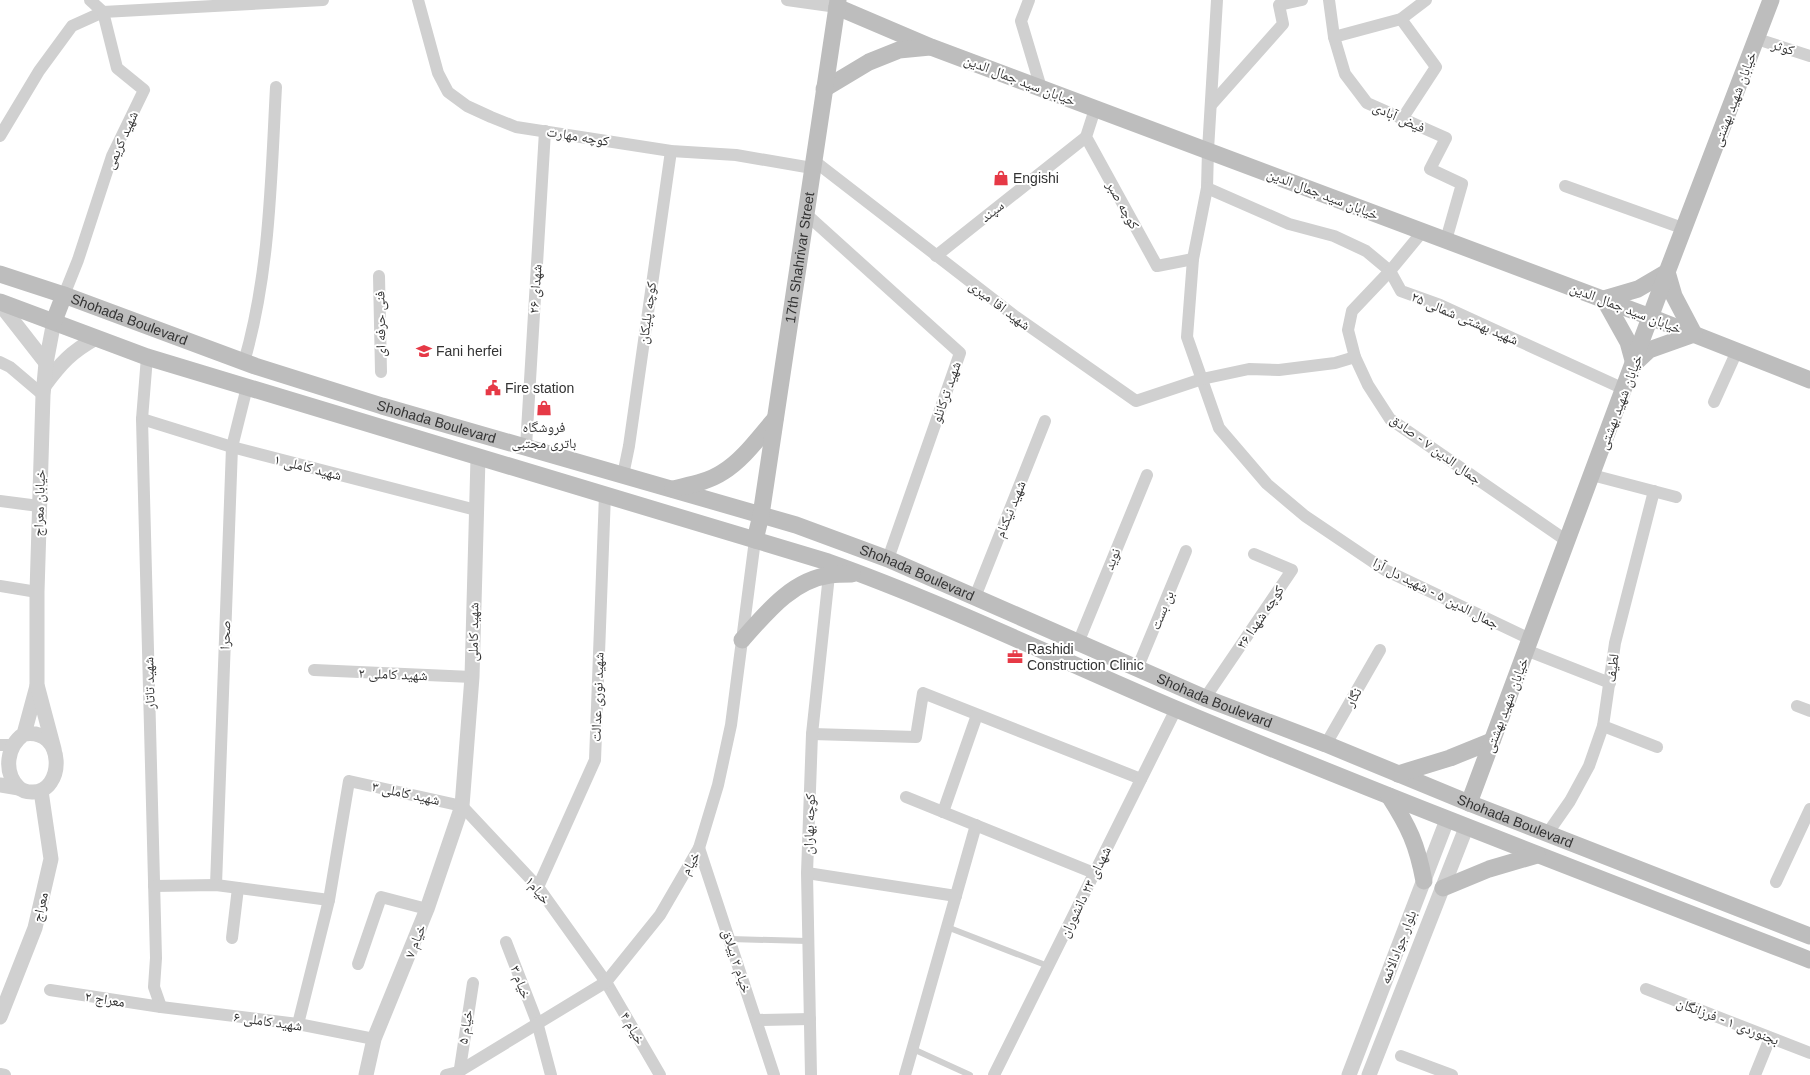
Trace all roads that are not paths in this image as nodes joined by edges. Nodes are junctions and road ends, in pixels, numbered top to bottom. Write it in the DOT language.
graph roads {
  1 [pos="90,0"];
  2 [pos="323,0"];
  3 [pos="418,0"];
  4 [pos="787,0"];
  5 [pos="1029,0"];
  6 [pos="1217,0"];
  7 [pos="1302,0"];
  8 [pos="1329,0"];
  9 [pos="1426,0"];
  10 [pos="1771,0"];
  11 [pos="837,4"];
  12 [pos="103,12"];
  13 [pos="1401,19"];
  14 [pos="1334,37"];
  15 [pos="1756,39"];
  16 [pos="931,46"];
  17 [pos="1810,56"];
  18 [pos="276,87"];
  19 [pos="1041,88"];
  20 [pos="824,89"];
  21 [pos="1211,105"];
  22 [pos="1095,109"];
  23 [pos="1402,119"];
  24 [pos="545,131"];
  25 [pos="0,136"];
  26 [pos="1086,137"];
  27 [pos="1208,150"];
  28 [pos="671,151"];
  29 [pos="813,164"];
  30 [pos="1565,186"];
  31 [pos="1207,188"];
  32 [pos="806,214"];
  33 [pos="1685,229"];
  34 [pos="1423,231"];
  35 [pos="1446,240"];
  36 [pos="936,256"];
  37 [pos="1193,258"];
  38 [pos="1390,271"];
  39 [pos="1667,272"];
  40 [pos="0,274"];
  41 [pos="379,276"];
  42 [pos="64,295"];
  43 [pos="1604,299"];
  44 [pos="0,303"];
  45 [pos="1651,317"];
  46 [pos="54,321"];
  47 [pos="1694,334"];
  48 [pos="96,338"];
  49 [pos="1737,351"];
  50 [pos="147,357"];
  51 [pos="1354,357"];
  52 [pos="0,362"];
  53 [pos="244,362"];
  54 [pos="46,363"];
  55 [pos="1634,364"];
  56 [pos="382,372"];
  57 [pos="1202,379"];
  58 [pos="1810,380"];
  59 [pos="247,387"];
  60 [pos="1624,389"];
  61 [pos="44,391"];
  62 [pos="1714,402"];
  63 [pos="142,419"];
  64 [pos="775,419"];
  65 [pos="1045,421"];
  66 [pos="232,448"];
  67 [pos="526,448"];
  68 [pos="478,458"];
  69 [pos="623,475"];
  70 [pos="1147,475"];
  71 [pos="1592,475"];
  72 [pos="671,489"];
  73 [pos="1654,491"];
  74 [pos="605,494"];
  75 [pos="697,496"];
  76 [pos="1676,497"];
  77 [pos="0,501"];
  78 [pos="39,506"];
  79 [pos="476,510"];
  80 [pos="761,515"];
  81 [pos="689,520"];
  82 [pos="756,540"];
  83 [pos="1567,541"];
  84 [pos="852,546"];
  85 [pos="1186,551"];
  86 [pos="1254,554"];
  87 [pos="888,559"];
  88 [pos="835,570"];
  89 [pos="0,586"];
  90 [pos="36,592"];
  91 [pos="975,597"];
  92 [pos="742,640"];
  93 [pos="1078,643"];
  94 [pos="1528,644"];
  95 [pos="1380,650"];
  96 [pos="1137,669"];
  97 [pos="314,670"];
  98 [pos="472,677"];
  99 [pos="1610,683"];
  100 [pos="37,686"];
  101 [pos="1205,698"];
  102 [pos="1797,706"];
  103 [pos="1176,709"];
  104 [pos="1810,711"];
  105 [pos="977,715"];
  106 [pos="1603,726"];
  107 [pos="24,734"];
  108 [pos="812,734"];
  109 [pos="1492,741"];
  110 [pos="1326,744"];
  111 [pos="1657,747"];
  112 [pos="6,748"];
  113 [pos="54,749"];
  114 [pos="1398,774"];
  115 [pos="1141,779"];
  116 [pos="0,785"];
  117 [pos="19,788"];
  118 [pos="41,792"];
  119 [pos="1390,796"];
  120 [pos="906,797"];
  121 [pos="1468,804"];
  122 [pos="462,806"];
  123 [pos="1810,810"];
  124 [pos="943,812"];
  125 [pos="1447,820"];
  126 [pos="976,825"];
  127 [pos="1466,828"];
  128 [pos="1547,834"];
  129 [pos="699,848"];
  130 [pos="1537,855"];
  131 [pos="807,873"];
  132 [pos="1094,873"];
  133 [pos="1424,880"];
  134 [pos="1776,882"];
  135 [pos="216,885"];
  136 [pos="154,886"];
  137 [pos="538,887"];
  138 [pos="238,888"];
  139 [pos="1443,888"];
  140 [pos="956,896"];
  141 [pos="329,900"];
  142 [pos="427,909"];
  143 [pos="947,927"];
  144 [pos="1810,936"];
  145 [pos="232,938"];
  146 [pos="730,939"];
  147 [pos="808,941"];
  148 [pos="506,942"];
  149 [pos="1810,960"];
  150 [pos="358,964"];
  151 [pos="1048,966"];
  152 [pos="606,982"];
  153 [pos="472,983"];
  154 [pos="1646,989"];
  155 [pos="50,990"];
  156 [pos="161,1007"];
  157 [pos="0,1017"];
  158 [pos="810,1019"];
  159 [pos="756,1020"];
  160 [pos="537,1022"];
  161 [pos="298,1024"];
  162 [pos="1770,1038"];
  163 [pos="374,1039"];
  164 [pos="913,1049"];
  165 [pos="1810,1053"];
  166 [pos="1401,1056"];
  167 [pos="459,1073"];
  168 [pos="0,1074"];
  169 [pos="5,1075"];
  170 [pos="366,1075"];
  171 [pos="446,1075"];
  172 [pos="551,1075"];
  173 [pos="660,1075"];
  174 [pos="774,1075"];
  175 [pos="811,1075"];
  176 [pos="905,1075"];
  177 [pos="970,1075"];
  178 [pos="994,1075"];
  179 [pos="1349,1075"];
  180 [pos="1369,1075"];
  181 [pos="1452,1075"];
  182 [pos="1755,1075"];
  1 -- 12 [label="street"];
  2 -- 12 [label="street"];
  3 -- 24 [label="street, کوچه مهارت"];
  4 -- 11 [label="street"];
  5 -- 19 [label="street"];
  6 -- 21 [label="street, جمال الدین ۵ - شهید دل آرا"];
  7 -- 21 [label="street"];
  8 -- 14 [label="street, فیض آبادی"];
  9 -- 13 [label="street"];
  10 -- 15 [label="main road, خیابان شهید بهشتی"];
  11 -- 16 [label="main road, خیابان سید جمال الدین"];
  11 -- 20 [label="main road, 17th Shahrivar Street"];
  12 -- 25 [label="street"];
  12 -- 42 [label="street, شهید کریمی"];
  13 -- 14 [label="street"];
  13 -- 23 [label="street"];
  14 -- 23 [label="street, فیض آبادی"];
  15 -- 17 [label="street, کوثر"];
  15 -- 33 [label="main road, خیابان شهید بهشتی"];
  16 -- 19 [label="main road, خیابان سید جمال الدین"];
  16 -- 20 [label="main road"];
  18 -- 53 [label="street"];
  19 -- 22 [label="main road, خیابان سید جمال الدین"];
  20 -- 29 [label="main road, 17th Shahrivar Street"];
  21 -- 27 [label="street, جمال الدین ۵ - شهید دل آرا"];
  22 -- 26 [label="street"];
  22 -- 27 [label="main road, خیابان سید جمال الدین"];
  23 -- 35 [label="street, فیض آبادی"];
  24 -- 28 [label="street, کوچه مهارت"];
  24 -- 67 [label="street, شهدای ۲۶"];
  26 -- 36 [label="street, سپند"];
  26 -- 37 [label="street, کوچه صبر"];
  27 -- 31 [label="street, جمال الدین ۵ - شهید دل آرا"];
  27 -- 34 [label="main road, خیابان سید جمال الدین"];
  28 -- 29 [label="street, کوچه مهارت"];
  28 -- 69 [label="street, کوچه پلیکان"];
  29 -- 32 [label="main road, 17th Shahrivar Street"];
  29 -- 36 [label="street, شهید اقا میری"];
  30 -- 33 [label="street"];
  31 -- 37 [label="street, جمال الدین ۵ - شهید دل آرا"];
  31 -- 38 [label="street, ۲۵ شهید بهشتی شمالی"];
  32 -- 64 [label="main road, 17th Shahrivar Street"];
  32 -- 87 [label="street, شهید ترکانلو"];
  33 -- 39 [label="main road, خیابان شهید بهشتی"];
  34 -- 35 [label="main road, خیابان سید جمال الدین"];
  34 -- 38 [label="street, جمال الدین ۷ - صادق"];
  35 -- 43 [label="main road, خیابان سید جمال الدین"];
  36 -- 57 [label="street, شهید اقا میری"];
  37 -- 57 [label="street, جمال الدین ۵ - شهید دل آرا"];
  38 -- 51 [label="street, جمال الدین ۷ - صادق"];
  38 -- 60 [label="street, ۲۵ شهید بهشتی شمالی"];
  39 -- 43 [label="main road"];
  39 -- 45 [label="main road, خیابان شهید بهشتی"];
  39 -- 47 [label="main road"];
  40 -- 42 [label="main road, Shohada Boulevard"];
  41 -- 56 [label="street, فنی حرفه ای"];
  42 -- 46 [label="main road"];
  42 -- 53 [label="main road, Shohada Boulevard"];
  43 -- 45 [label="main road, خیابان سید جمال الدین"];
  43 -- 55 [label="main road"];
  44 -- 46 [label="main road, Shohada Boulevard"];
  44 -- 54 [label="street"];
  45 -- 47 [label="main road, خیابان سید جمال الدین"];
  45 -- 55 [label="main road, خیابان شهید بهشتی"];
  46 -- 48 [label="main road, Shohada Boulevard"];
  46 -- 54 [label="street, خیابان معراج"];
  47 -- 49 [label="main road, خیابان سید جمال الدین"];
  47 -- 55 [label="main road"];
  48 -- 50 [label="main road, Shohada Boulevard"];
  48 -- 61 [label="street"];
  49 -- 58 [label="main road, خیابان سید جمال الدین"];
  49 -- 62 [label="street"];
  50 -- 59 [label="main road, Shohada Boulevard"];
  50 -- 63 [label="street, شهید تاتار"];
  51 -- 57 [label="street"];
  51 -- 83 [label="street, جمال الدین ۷ - صادق"];
  52 -- 61 [label="street"];
  53 -- 67 [label="main road, Shohada Boulevard"];
  54 -- 61 [label="street, خیابان معراج"];
  55 -- 60 [label="main road, خیابان شهید بهشتی"];
  57 -- 94 [label="street, جمال الدین ۵ - شهید دل آرا"];
  59 -- 66 [label="street, صحرا"];
  59 -- 68 [label="main road, Shohada Boulevard"];
  60 -- 71 [label="main road, خیابان شهید بهشتی"];
  61 -- 78 [label="street, خیابان معراج"];
  63 -- 66 [label="street, شهید کاملی ۱"];
  63 -- 136 [label="street, شهید تاتار"];
  64 -- 72 [label="main road"];
  64 -- 80 [label="main road, 17th Shahrivar Street"];
  65 -- 91 [label="street, شهید نیکنام"];
  66 -- 79 [label="street, شهید کاملی ۱"];
  66 -- 135 [label="street, صحرا"];
  67 -- 69 [label="main road, Shohada Boulevard"];
  68 -- 74 [label="main road, Shohada Boulevard"];
  68 -- 79 [label="street, شهید کاملی"];
  69 -- 72 [label="main road, Shohada Boulevard"];
  70 -- 93 [label="street, نوید"];
  71 -- 73 [label="street"];
  71 -- 83 [label="main road, خیابان شهید بهشتی"];
  72 -- 75 [label="main road, Shohada Boulevard"];
  73 -- 76 [label="street"];
  73 -- 99 [label="street, لطیف"];
  74 -- 81 [label="main road, Shohada Boulevard"];
  74 -- 137 [label="street, شهید نوری عدالت"];
  75 -- 80 [label="main road, Shohada Boulevard"];
  75 -- 81 [label="main road"];
  77 -- 78 [label="street"];
  78 -- 90 [label="street, خیابان معراج"];
  79 -- 98 [label="street, شهید کاملی"];
  80 -- 82 [label="main road, 17th Shahrivar Street"];
  80 -- 84 [label="main road, Shohada Boulevard"];
  81 -- 82 [label="main road, Shohada Boulevard"];
  82 -- 88 [label="main road, Shohada Boulevard"];
  82 -- 92 [label="street, خیام"];
  83 -- 94 [label="main road, خیابان شهید بهشتی"];
  84 -- 87 [label="main road, Shohada Boulevard"];
  84 -- 88 [label="main road"];
  85 -- 96 [label="street, بن بست"];
  86 -- 101 [label="street, کوچه شهدا ۳۶"];
  87 -- 91 [label="main road, Shohada Boulevard"];
  88 -- 92 [label="main road"];
  88 -- 103 [label="main road, Shohada Boulevard"];
  88 -- 108 [label="street, کوچه بهاران"];
  89 -- 90 [label="street"];
  90 -- 100 [label="street, خیابان معراج"];
  91 -- 93 [label="main road, Shohada Boulevard"];
  92 -- 129 [label="street, خیام"];
  93 -- 96 [label="main road, Shohada Boulevard"];
  94 -- 99 [label="street, جمال الدین ۵ - شهید دل آرا"];
  94 -- 109 [label="main road, خیابان شهید بهشتی"];
  95 -- 110 [label="street, نگار"];
  96 -- 101 [label="main road, Shohada Boulevard"];
  97 -- 98 [label="street, شهید کاملی ۲"];
  98 -- 122 [label="street, شهید کاملی"];
  99 -- 106 [label="street, لطیف"];
  100 -- 107 [label="street"];
  100 -- 113 [label="street"];
  101 -- 110 [label="main road, Shohada Boulevard"];
  102 -- 104 [label="street"];
  103 -- 115 [label="street, شهدای ۲۳ دانشوران"];
  103 -- 119 [label="main road, Shohada Boulevard"];
  105 -- 108 [label="street"];
  105 -- 115 [label="street"];
  105 -- 124 [label="street"];
  106 -- 111 [label="street"];
  106 -- 128 [label="street, لطیف"];
  107 -- 112 [label="street"];
  107 -- 113 [label="street"];
  108 -- 131 [label="street, کوچه بهاران"];
  109 -- 114 [label="main road"];
  109 -- 121 [label="main road, خیابان شهید بهشتی"];
  110 -- 114 [label="main road, Shohada Boulevard"];
  112 -- 117 [label="street"];
  113 -- 118 [label="street"];
  114 -- 121 [label="main road, Shohada Boulevard"];
  115 -- 132 [label="street, شهدای ۲۳ دانشوران"];
  116 -- 117 [label="street"];
  117 -- 118 [label="street"];
  118 -- 157 [label="street, معراج"];
  119 -- 125 [label="main road, Shohada Boulevard"];
  119 -- 133 [label="main road"];
  120 -- 124 [label="street"];
  121 -- 125 [label="main road"];
  121 -- 127 [label="main road, خیابان شهید بهشتی"];
  121 -- 128 [label="main road, Shohada Boulevard"];
  122 -- 137 [label="street, خیام۱"];
  122 -- 141 [label="street, شهید کاملی ۳"];
  122 -- 142 [label="street, خیام ۷"];
  123 -- 134 [label="street"];
  124 -- 126 [label="street"];
  125 -- 127 [label="main road, Shohada Boulevard"];
  125 -- 133 [label="street, بلوار جوادالائمه"];
  126 -- 132 [label="street"];
  126 -- 140 [label="street"];
  127 -- 130 [label="main road, Shohada Boulevard"];
  127 -- 139 [label="street, بلوار جوادالائمه"];
  128 -- 144 [label="main road, Shohada Boulevard"];
  129 -- 146 [label="street, خیام ۲ ییلاق"];
  129 -- 152 [label="street, خیام"];
  130 -- 139 [label="main road"];
  130 -- 149 [label="main road, Shohada Boulevard"];
  131 -- 140 [label="street"];
  131 -- 147 [label="street, کوچه بهاران"];
  132 -- 151 [label="street, شهدای ۲۳ دانشوران"];
  133 -- 179 [label="street, بلوار جوادالائمه"];
  135 -- 136 [label="street"];
  135 -- 138 [label="street"];
  136 -- 156 [label="street, شهید تاتار"];
  137 -- 152 [label="street, خیام۱"];
  138 -- 141 [label="street"];
  138 -- 145 [label="street"];
  139 -- 180 [label="street, بلوار جوادالائمه"];
  140 -- 143 [label="street"];
  141 -- 161 [label="street"];
  142 -- 150 [label="street"];
  142 -- 163 [label="street, خیام ۷"];
  143 -- 151 [label="lane"];
  143 -- 164 [label="street"];
  146 -- 147 [label="lane"];
  146 -- 159 [label="street, خیام ۲ ییلاق"];
  147 -- 158 [label="street, کوچه بهاران"];
  148 -- 160 [label="street, خیام ۳"];
  151 -- 178 [label="street, شهدای ۲۳ دانشوران"];
  152 -- 160 [label="street, خیام"];
  152 -- 173 [label="street, خیام ۴"];
  153 -- 167 [label="street, خیام ۵"];
  154 -- 162 [label="street, بجنوردی ۱ - فرزانگان"];
  155 -- 156 [label="street, معراج ۲"];
  156 -- 161 [label="street, شهید کاملی ۶"];
  158 -- 159 [label="street"];
  158 -- 175 [label="street, کوچه بهاران"];
  159 -- 174 [label="street, خیام ۲ ییلاق"];
  160 -- 167 [label="street, خیام"];
  160 -- 172 [label="street, خیام ۳"];
  161 -- 163 [label="street, شهید کاملی ۶"];
  162 -- 165 [label="street, بجنوردی ۱ - فرزانگان"];
  162 -- 182 [label="street"];
  163 -- 170 [label="street, خیام ۷"];
  164 -- 176 [label="street"];
  164 -- 177 [label="lane"];
  166 -- 181 [label="street"];
  167 -- 171 [label="street, خیام"];
  168 -- 169 [label="street"];
}
